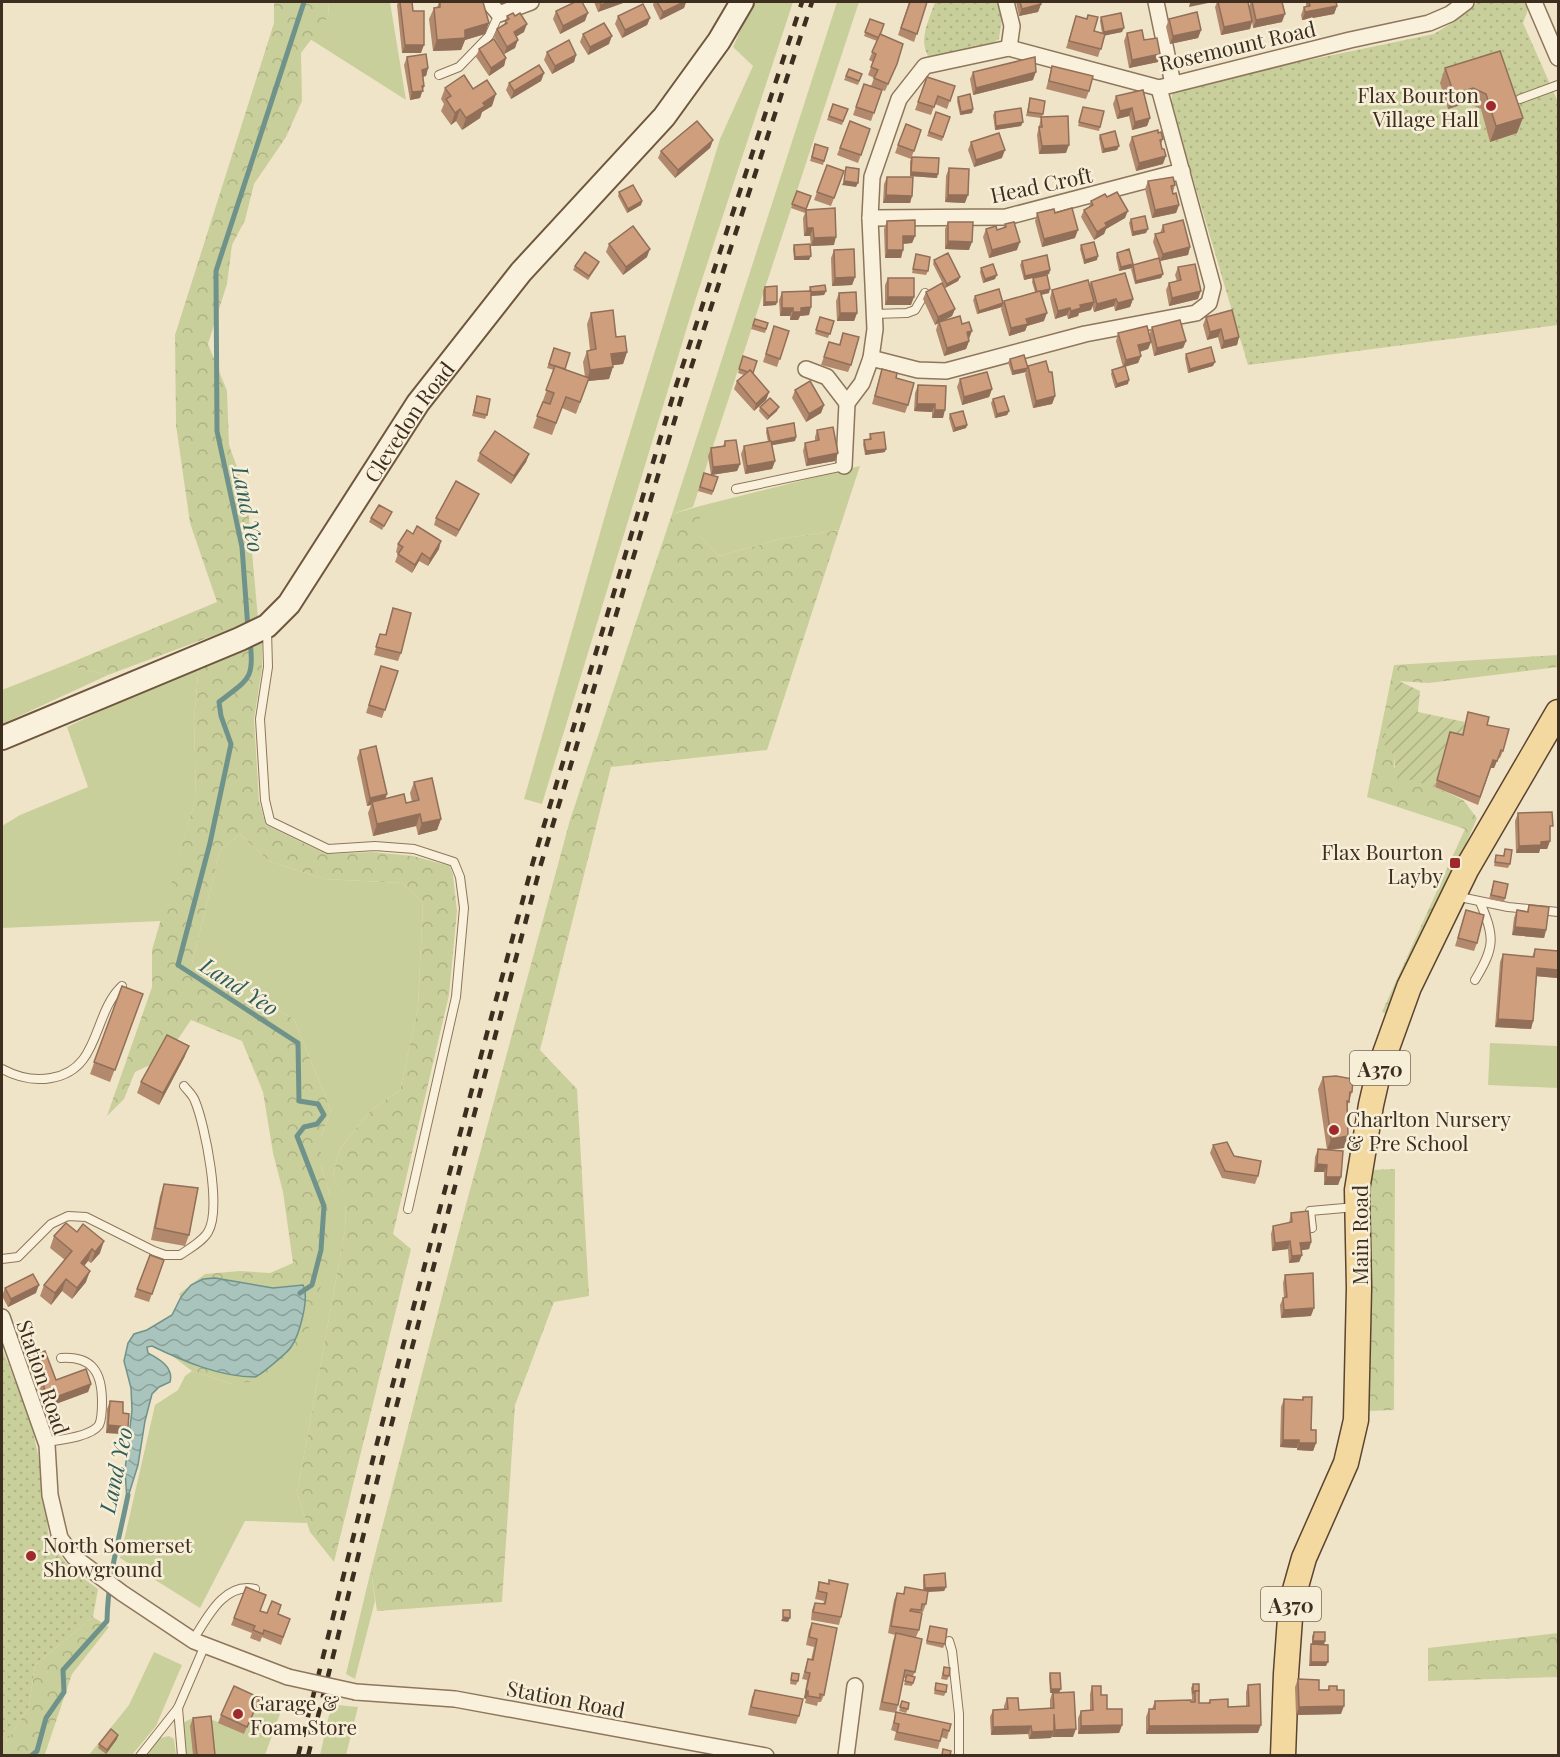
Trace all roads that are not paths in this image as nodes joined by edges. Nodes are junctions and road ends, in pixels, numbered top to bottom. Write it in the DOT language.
graph roads {
  1 [pos="489,2"];
  2 [pos="531,2"];
  3 [pos="742,2"];
  4 [pos="1006,2"];
  5 [pos="1156,2"];
  6 [pos="1466,2"];
  7 [pos="1534,2"];
  8 [pos="499,14"];
  9 [pos="1009,48"];
  10 [pos="1558,58"];
  11 [pos="439,75"];
  12 [pos="1558,85"];
  13 [pos="1166,86"];
  14 [pos="1520,99"];
  15 [pos="1182,171"];
  16 [pos="870,218"];
  17 [pos="925,293"];
  18 [pos="874,314"];
  19 [pos="871,358"];
  20 [pos="807,369"];
  21 [pos="847,403"];
  22 [pos="844,466"];
  23 [pos="736,489"];
  24 [pos="255,632"];
  25 [pos="1558,712"];
  26 [pos="2,738"];
  27 [pos="1454,896"];
  28 [pos="1480,902"];
  29 [pos="1558,912"];
  30 [pos="1475,980"];
  31 [pos="122,986"];
  32 [pos="2,1069"];
  33 [pos="184,1086"];
  34 [pos="1357,1207"];
  35 [pos="408,1209"];
  36 [pos="1312,1228"];
  37 [pos="2,1259"];
  38 [pos="2,1317"];
  39 [pos="61,1358"];
  40 [pos="46,1442"];
  41 [pos="255,1589"];
  42 [pos="949,1641"];
  43 [pos="199,1643"];
  44 [pos="855,1684"];
  45 [pos="178,1708"];
  46 [pos="140,1755"];
  47 [pos="182,1755"];
  48 [pos="766,1755"];
  49 [pos="846,1755"];
  50 [pos="959,1755"];
  51 [pos="1283,1755"];
  1 -- 8 [label="street"];
  2 -- 8 [label="street"];
  3 -- 24 [label="main road, Clevedon Road"];
  4 -- 9 [label="street"];
  5 -- 13 [label="street"];
  6 -- 13 [label="street, Rosemount Road"];
  7 -- 10 [label="street"];
  8 -- 11 [label="lane"];
  9 -- 13 [label="street, Rosemount Road"];
  9 -- 16 [label="street, Rosemount Road"];
  12 -- 14 [label="lane"];
  13 -- 15 [label="street"];
  15 -- 16 [label="street, Head Croft"];
  15 -- 19 [label="street"];
  16 -- 18 [label="street, Rosemount Road"];
  17 -- 18 [label="lane"];
  18 -- 19 [label="street, Rosemount Road"];
  19 -- 21 [label="street, Rosemount Road"];
  20 -- 21 [label="street"];
  21 -- 22 [label="street"];
  22 -- 23 [label="lane"];
  24 -- 26 [label="main road, Clevedon Road"];
  24 -- 35 [label="lane"];
  25 -- 27 [label="main road, Main Road / A370"];
  27 -- 28 [label="lane"];
  27 -- 34 [label="main road, Main Road / A370"];
  28 -- 29 [label="lane"];
  28 -- 30 [label="lane"];
  31 -- 32 [label="lane"];
  33 -- 37 [label="lane"];
  34 -- 36 [label="lane"];
  34 -- 51 [label="main road, Main Road / A370"];
  38 -- 40 [label="street, Station Road"];
  39 -- 40 [label="lane"];
  40 -- 43 [label="street, Station Road"];
  41 -- 43 [label="lane"];
  42 -- 50 [label="lane"];
  43 -- 45 [label="lane"];
  43 -- 48 [label="street, Station Road, bridge"];
  44 -- 49 [label="street"];
  45 -- 46 [label="lane"];
  45 -- 47 [label="lane"];
}
